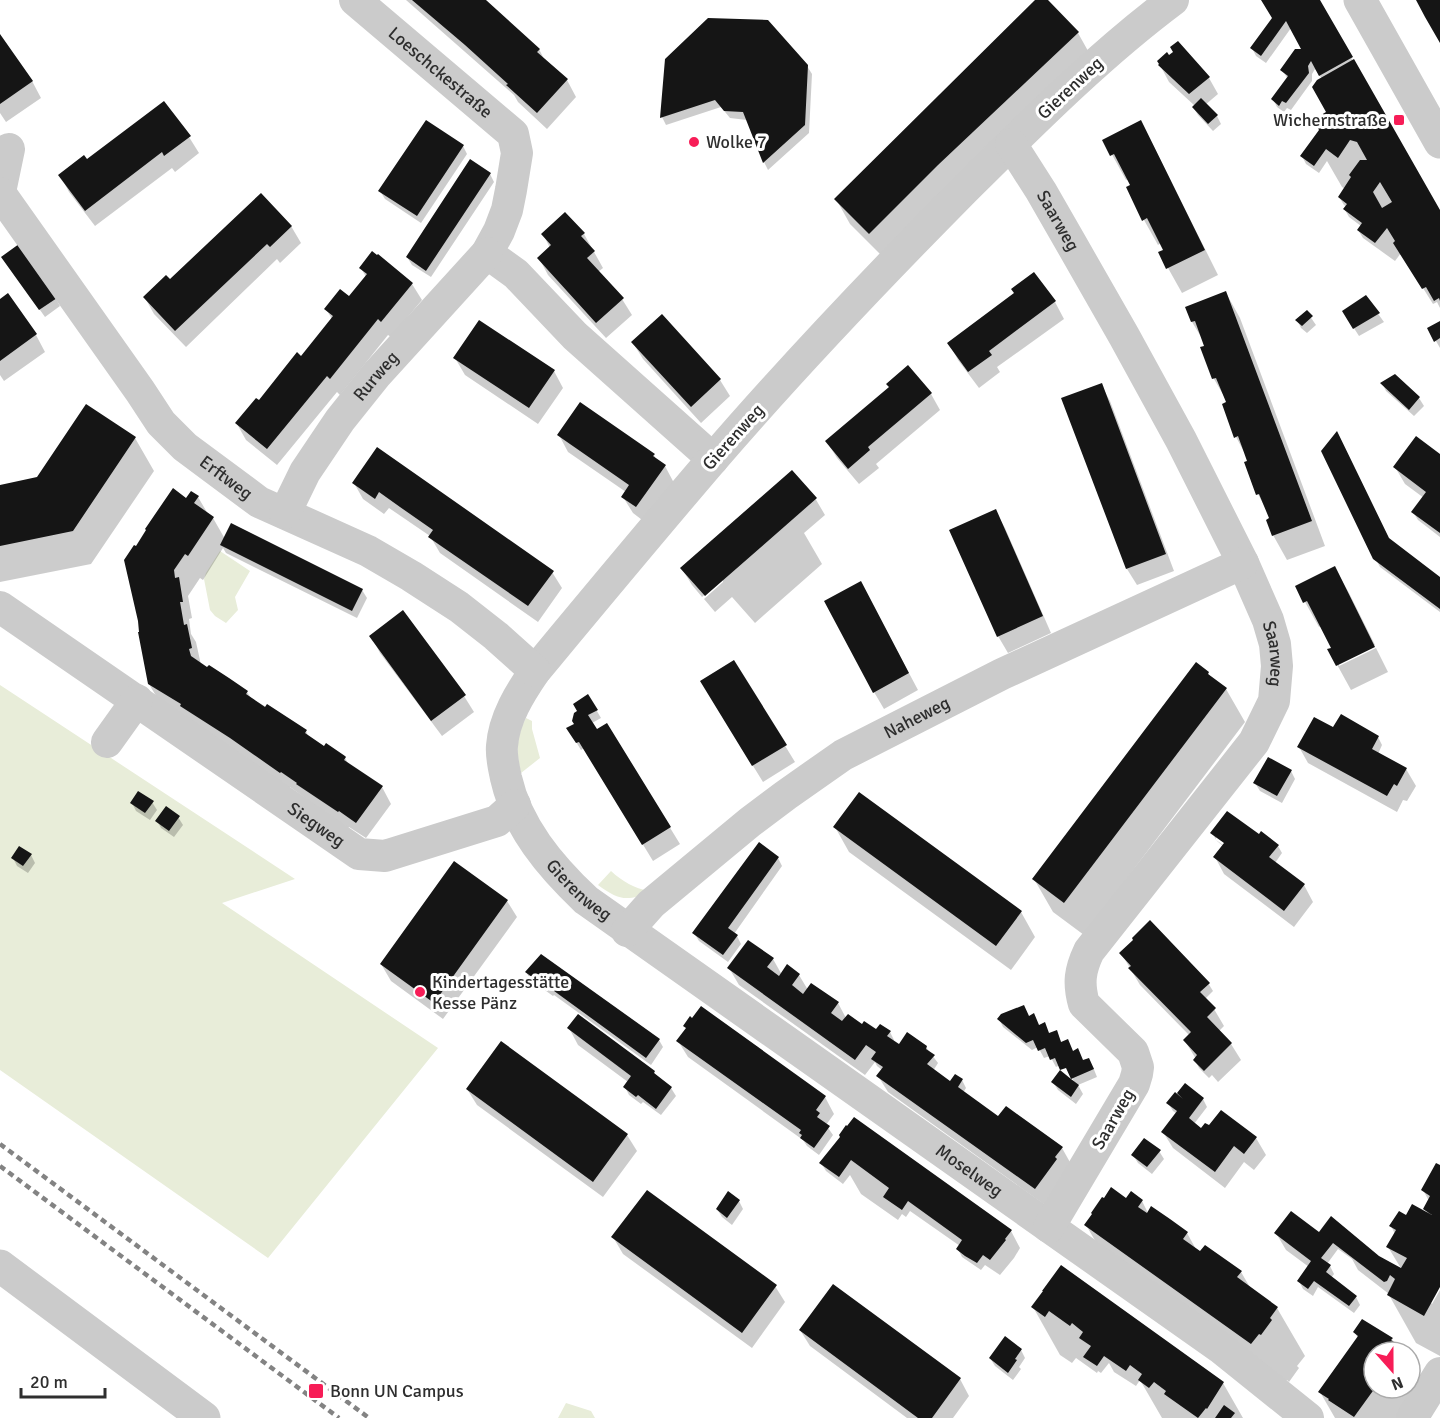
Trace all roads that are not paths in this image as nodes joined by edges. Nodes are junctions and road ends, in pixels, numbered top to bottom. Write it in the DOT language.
graph roads {
  1 [pos="355,0"];
  2 [pos="1173,0"];
  3 [pos="1360,0"];
  4 [pos="1440,142"];
  5 [pos="1011,144"];
  6 [pos="9,149"];
  7 [pos="518,153"];
  8 [pos="0,192"];
  9 [pos="487,253"];
  10 [pos="713,459"];
  11 [pos="285,513"];
  12 [pos="1243,563"];
  13 [pos="0,607"];
  14 [pos="535,671"];
  15 [pos="136,700"];
  16 [pos="106,742"];
  17 [pos="515,805"];
  18 [pos="627,931"];
  19 [pos="1049,1227"];
  20 [pos="0,1266"];
  21 [pos="1440,1373"];
  22 [pos="204,1418"];
  23 [pos="1308,1418"];
  24 [pos="1412,1418"];
  1 -- 7 [label="street, Loeschckestraße"];
  2 -- 5 [label="street, Gierenweg"];
  3 -- 4 [label="street"];
  5 -- 10 [label="street, Gierenweg"];
  5 -- 12 [label="street, Saarweg"];
  6 -- 8 [label="street, Erftweg"];
  7 -- 9 [label="street, Rurweg"];
  8 -- 11 [label="street, Erftweg"];
  9 -- 10 [label="street"];
  9 -- 11 [label="street, Rurweg"];
  10 -- 14 [label="street, Gierenweg"];
  11 -- 14 [label="street, Erftweg"];
  12 -- 18 [label="street, Naheweg"];
  12 -- 19 [label="street, Saarweg"];
  13 -- 15 [label="street, Siegweg"];
  14 -- 17 [label="street, Gierenweg"];
  15 -- 16 [label="street"];
  15 -- 17 [label="street, Siegweg"];
  17 -- 18 [label="street, Gierenweg"];
  18 -- 19 [label="street, Moselweg"];
  19 -- 23 [label="street, Moselweg"];
  20 -- 22 [label="street"];
  21 -- 24 [label="street"];
}
